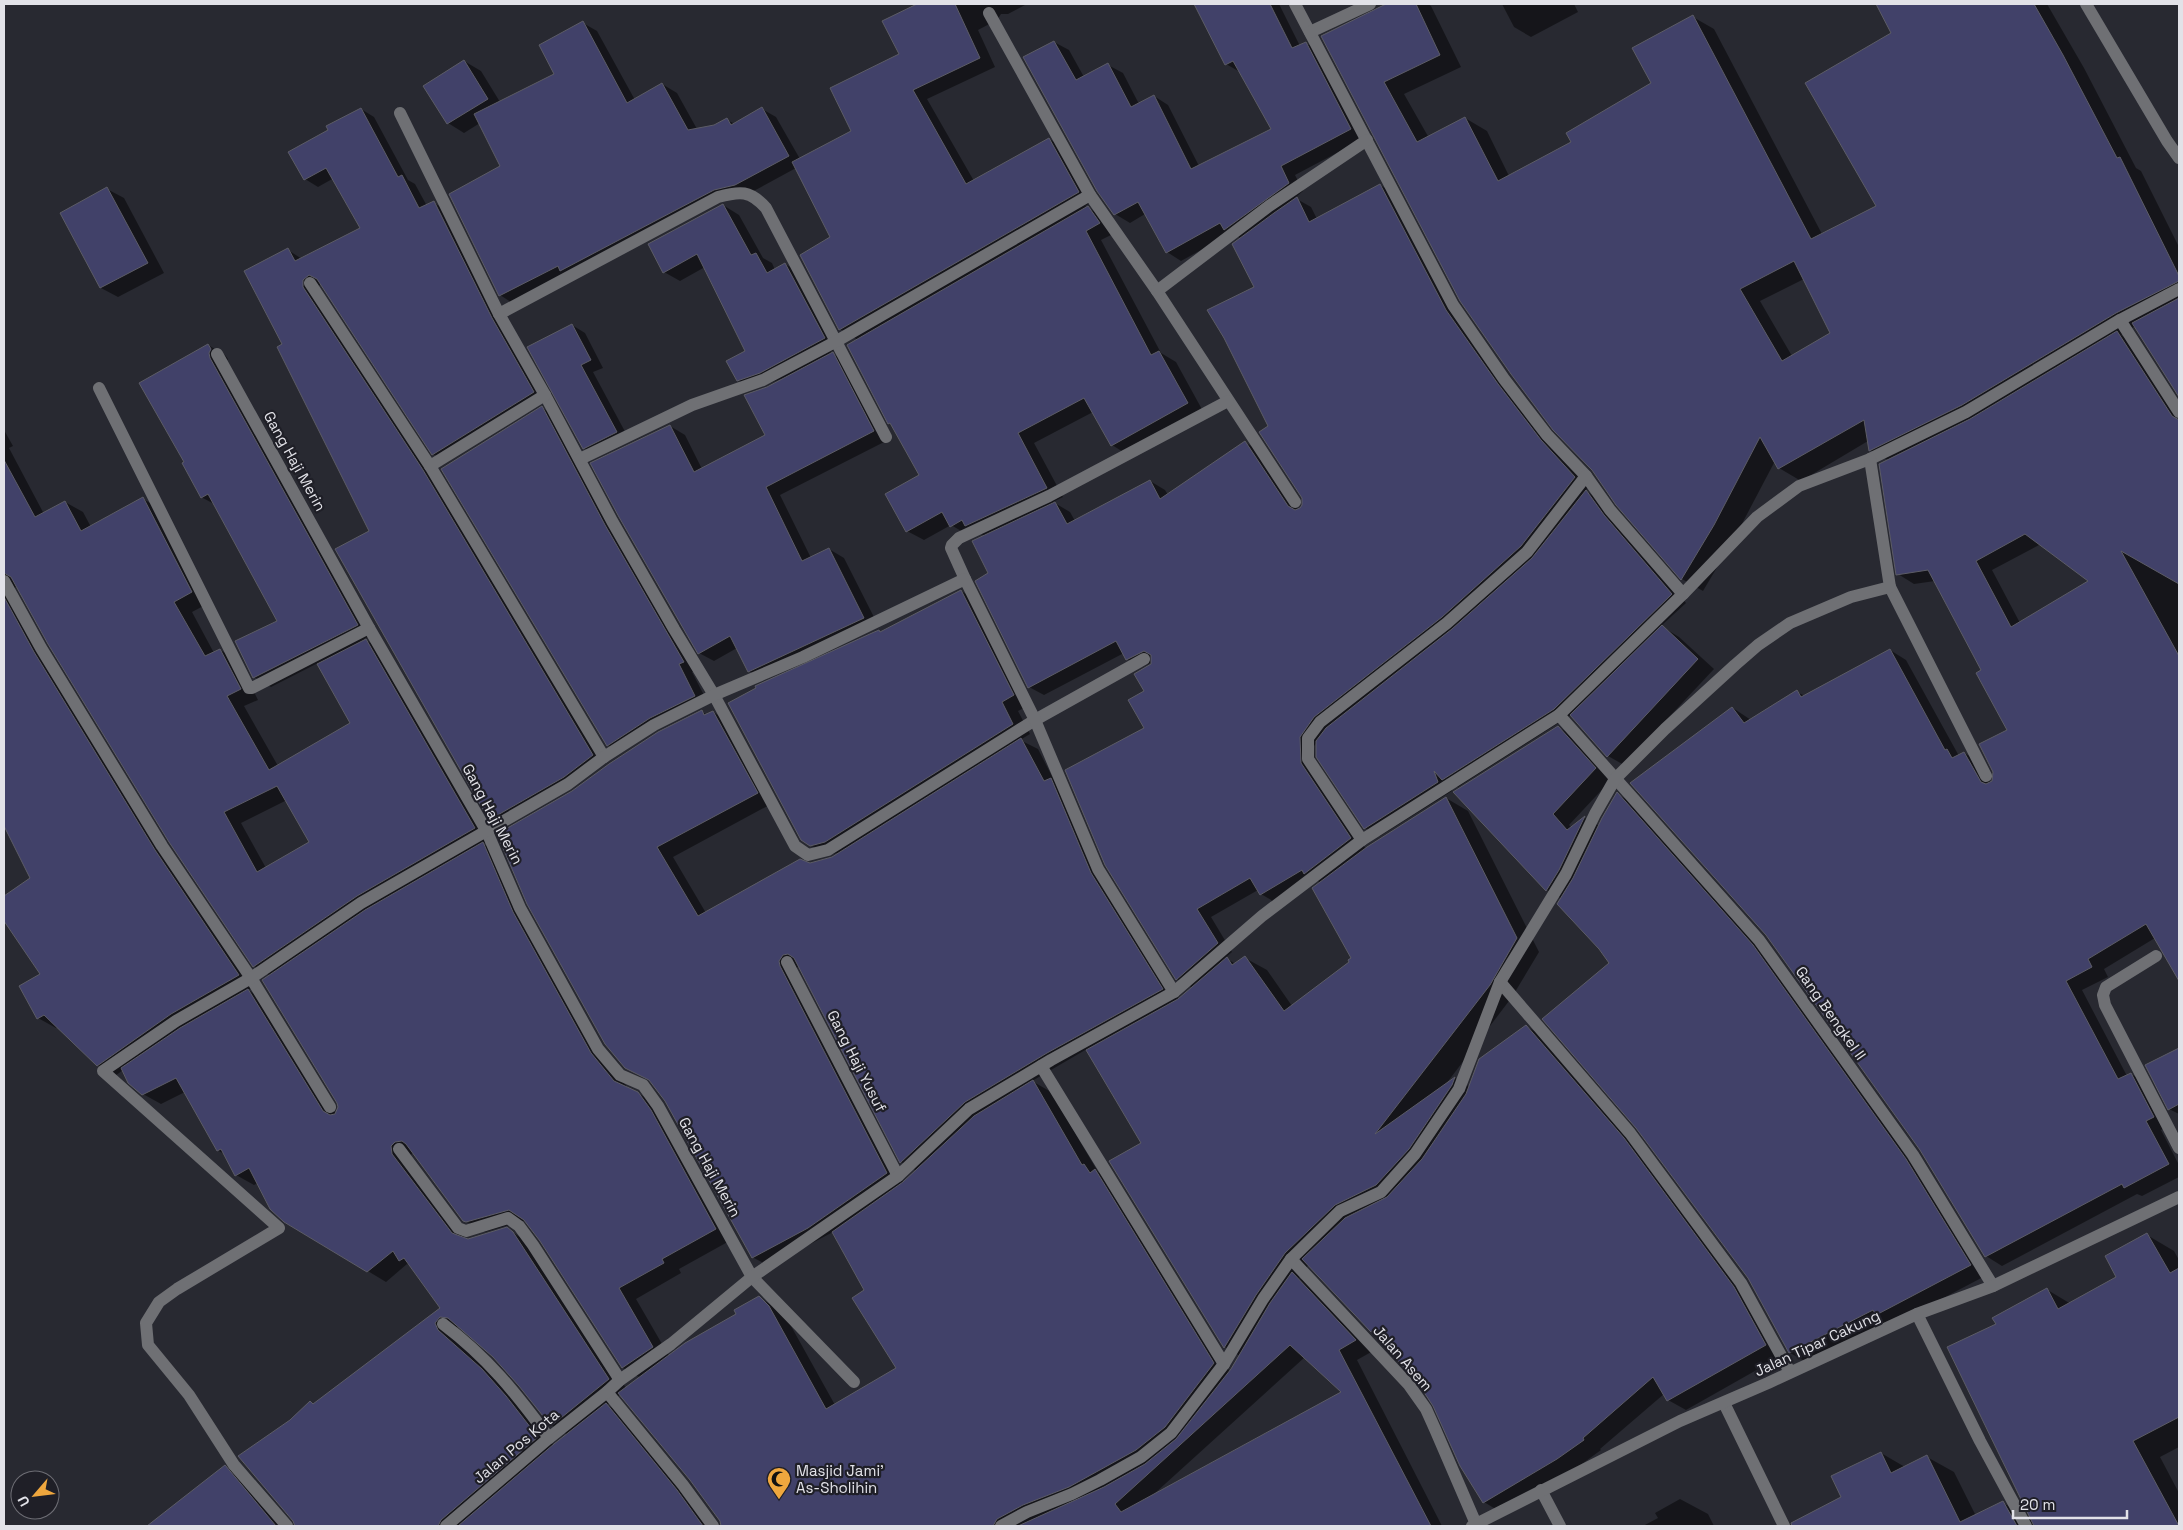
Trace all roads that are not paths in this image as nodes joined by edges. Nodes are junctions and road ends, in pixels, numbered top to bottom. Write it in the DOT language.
graph roads {
  1 [pos="1295,4"];
  2 [pos="1370,4"];
  3 [pos="2086,4"];
  4 [pos="989,13"];
  5 [pos="1310,32"];
  6 [pos="400,114"];
  7 [pos="1368,140"];
  8 [pos="2179,158"];
  9 [pos="1090,195"];
  10 [pos="310,283"];
  11 [pos="2179,289"];
  12 [pos="1157,291"];
  13 [pos="499,314"];
  14 [pos="2120,320"];
  15 [pos="835,342"];
  16 [pos="217,354"];
  17 [pos="99,388"];
  18 [pos="546,395"];
  19 [pos="1228,401"];
  20 [pos="2179,412"];
  21 [pos="886,437"];
  22 [pos="580,459"];
  23 [pos="1870,459"];
  24 [pos="430,466"];
  25 [pos="1586,476"];
  26 [pos="1295,502"];
  27 [pos="965,579"];
  28 [pos="4,581"];
  29 [pos="1890,588"];
  30 [pos="1683,594"];
  31 [pos="369,628"];
  32 [pos="1144,660"];
  33 [pos="714,695"];
  34 [pos="1559,715"];
  35 [pos="1035,720"];
  36 [pos="604,757"];
  37 [pos="1986,776"];
  38 [pos="1615,779"];
  39 [pos="487,832"];
  40 [pos="1362,840"];
  41 [pos="2156,956"];
  42 [pos="787,962"];
  43 [pos="251,978"];
  44 [pos="1500,982"];
  45 [pos="1174,992"];
  46 [pos="1042,1066"];
  47 [pos="330,1107"];
  48 [pos="2179,1148"];
  49 [pos="399,1149"];
  50 [pos="898,1176"];
  51 [pos="2179,1197"];
  52 [pos="1291,1259"];
  53 [pos="752,1277"];
  54 [pos="1993,1286"];
  55 [pos="1917,1314"];
  56 [pos="443,1324"];
  57 [pos="1224,1364"];
  58 [pos="1790,1372"];
  59 [pos="620,1380"];
  60 [pos="854,1382"];
  61 [pos="608,1392"];
  62 [pos="1724,1403"];
  63 [pos="549,1438"];
  64 [pos="1541,1490"];
  65 [pos="1474,1525"];
  66 [pos="287,1526"];
  67 [pos="446,1526"];
  68 [pos="713,1526"];
  69 [pos="1001,1526"];
  70 [pos="1560,1526"];
  71 [pos="1784,1526"];
  72 [pos="2026,1526"];
  1 -- 5 [label="street"];
  2 -- 5 [label="street"];
  3 -- 8 [label="street"];
  4 -- 9 [label="street"];
  5 -- 7 [label="street"];
  6 -- 13 [label="street"];
  7 -- 12 [label="street"];
  7 -- 25 [label="street"];
  9 -- 12 [label="street"];
  9 -- 15 [label="street"];
  10 -- 24 [label="street"];
  11 -- 14 [label="street, Jalan Pos Kota"];
  12 -- 19 [label="street"];
  13 -- 15 [label="street"];
  13 -- 18 [label="street"];
  14 -- 20 [label="street"];
  14 -- 23 [label="street, Jalan Pos Kota"];
  15 -- 21 [label="street"];
  15 -- 22 [label="street"];
  16 -- 31 [label="street, Gang Haji Merin"];
  17 -- 31 [label="street"];
  18 -- 22 [label="street"];
  18 -- 24 [label="street"];
  19 -- 26 [label="street"];
  19 -- 27 [label="street"];
  22 -- 33 [label="street"];
  23 -- 29 [label="street"];
  23 -- 30 [label="street, Jalan Pos Kota"];
  24 -- 36 [label="street"];
  25 -- 30 [label="street"];
  25 -- 40 [label="street"];
  27 -- 33 [label="street"];
  27 -- 35 [label="street"];
  28 -- 43 [label="street"];
  29 -- 37 [label="street"];
  29 -- 38 [label="street"];
  30 -- 34 [label="street, Jalan Pos Kota"];
  31 -- 39 [label="street, Gang Haji Merin"];
  32 -- 35 [label="street"];
  33 -- 35 [label="street"];
  33 -- 36 [label="street"];
  34 -- 38 [label="street, Gang Bengkel II"];
  34 -- 40 [label="street, Jalan Pos Kota"];
  35 -- 45 [label="street"];
  36 -- 39 [label="street"];
  38 -- 44 [label="street"];
  38 -- 54 [label="street, Gang Bengkel II"];
  39 -- 43 [label="street"];
  39 -- 53 [label="street, Gang Haji Merin"];
  40 -- 45 [label="street, Jalan Pos Kota"];
  41 -- 48 [label="street"];
  42 -- 50 [label="street, Gang Haji Yusuf"];
  43 -- 47 [label="street"];
  43 -- 66 [label="street"];
  44 -- 52 [label="street"];
  44 -- 58 [label="street"];
  45 -- 46 [label="street, Jalan Pos Kota"];
  46 -- 50 [label="street, Jalan Pos Kota"];
  46 -- 57 [label="street"];
  49 -- 59 [label="street"];
  50 -- 53 [label="street, Jalan Pos Kota"];
  51 -- 54 [label="street, Jalan Tipar Cakung"];
  52 -- 57 [label="street"];
  52 -- 65 [label="street, Jalan Asem"];
  53 -- 59 [label="street, Jalan Pos Kota"];
  53 -- 60 [label="street, Gang Haji Merin"];
  54 -- 55 [label="street, Jalan Tipar Cakung"];
  55 -- 58 [label="street, Jalan Tipar Cakung"];
  55 -- 72 [label="street"];
  56 -- 63 [label="street"];
  57 -- 69 [label="street"];
  58 -- 62 [label="street, Jalan Tipar Cakung"];
  59 -- 61 [label="street, Jalan Pos Kota"];
  61 -- 63 [label="street, Jalan Pos Kota"];
  61 -- 68 [label="street"];
  62 -- 64 [label="street, Jalan Tipar Cakung"];
  62 -- 71 [label="street"];
  63 -- 67 [label="street, Jalan Pos Kota"];
  64 -- 65 [label="street, Jalan Tipar Cakung"];
  64 -- 70 [label="street"];
}
